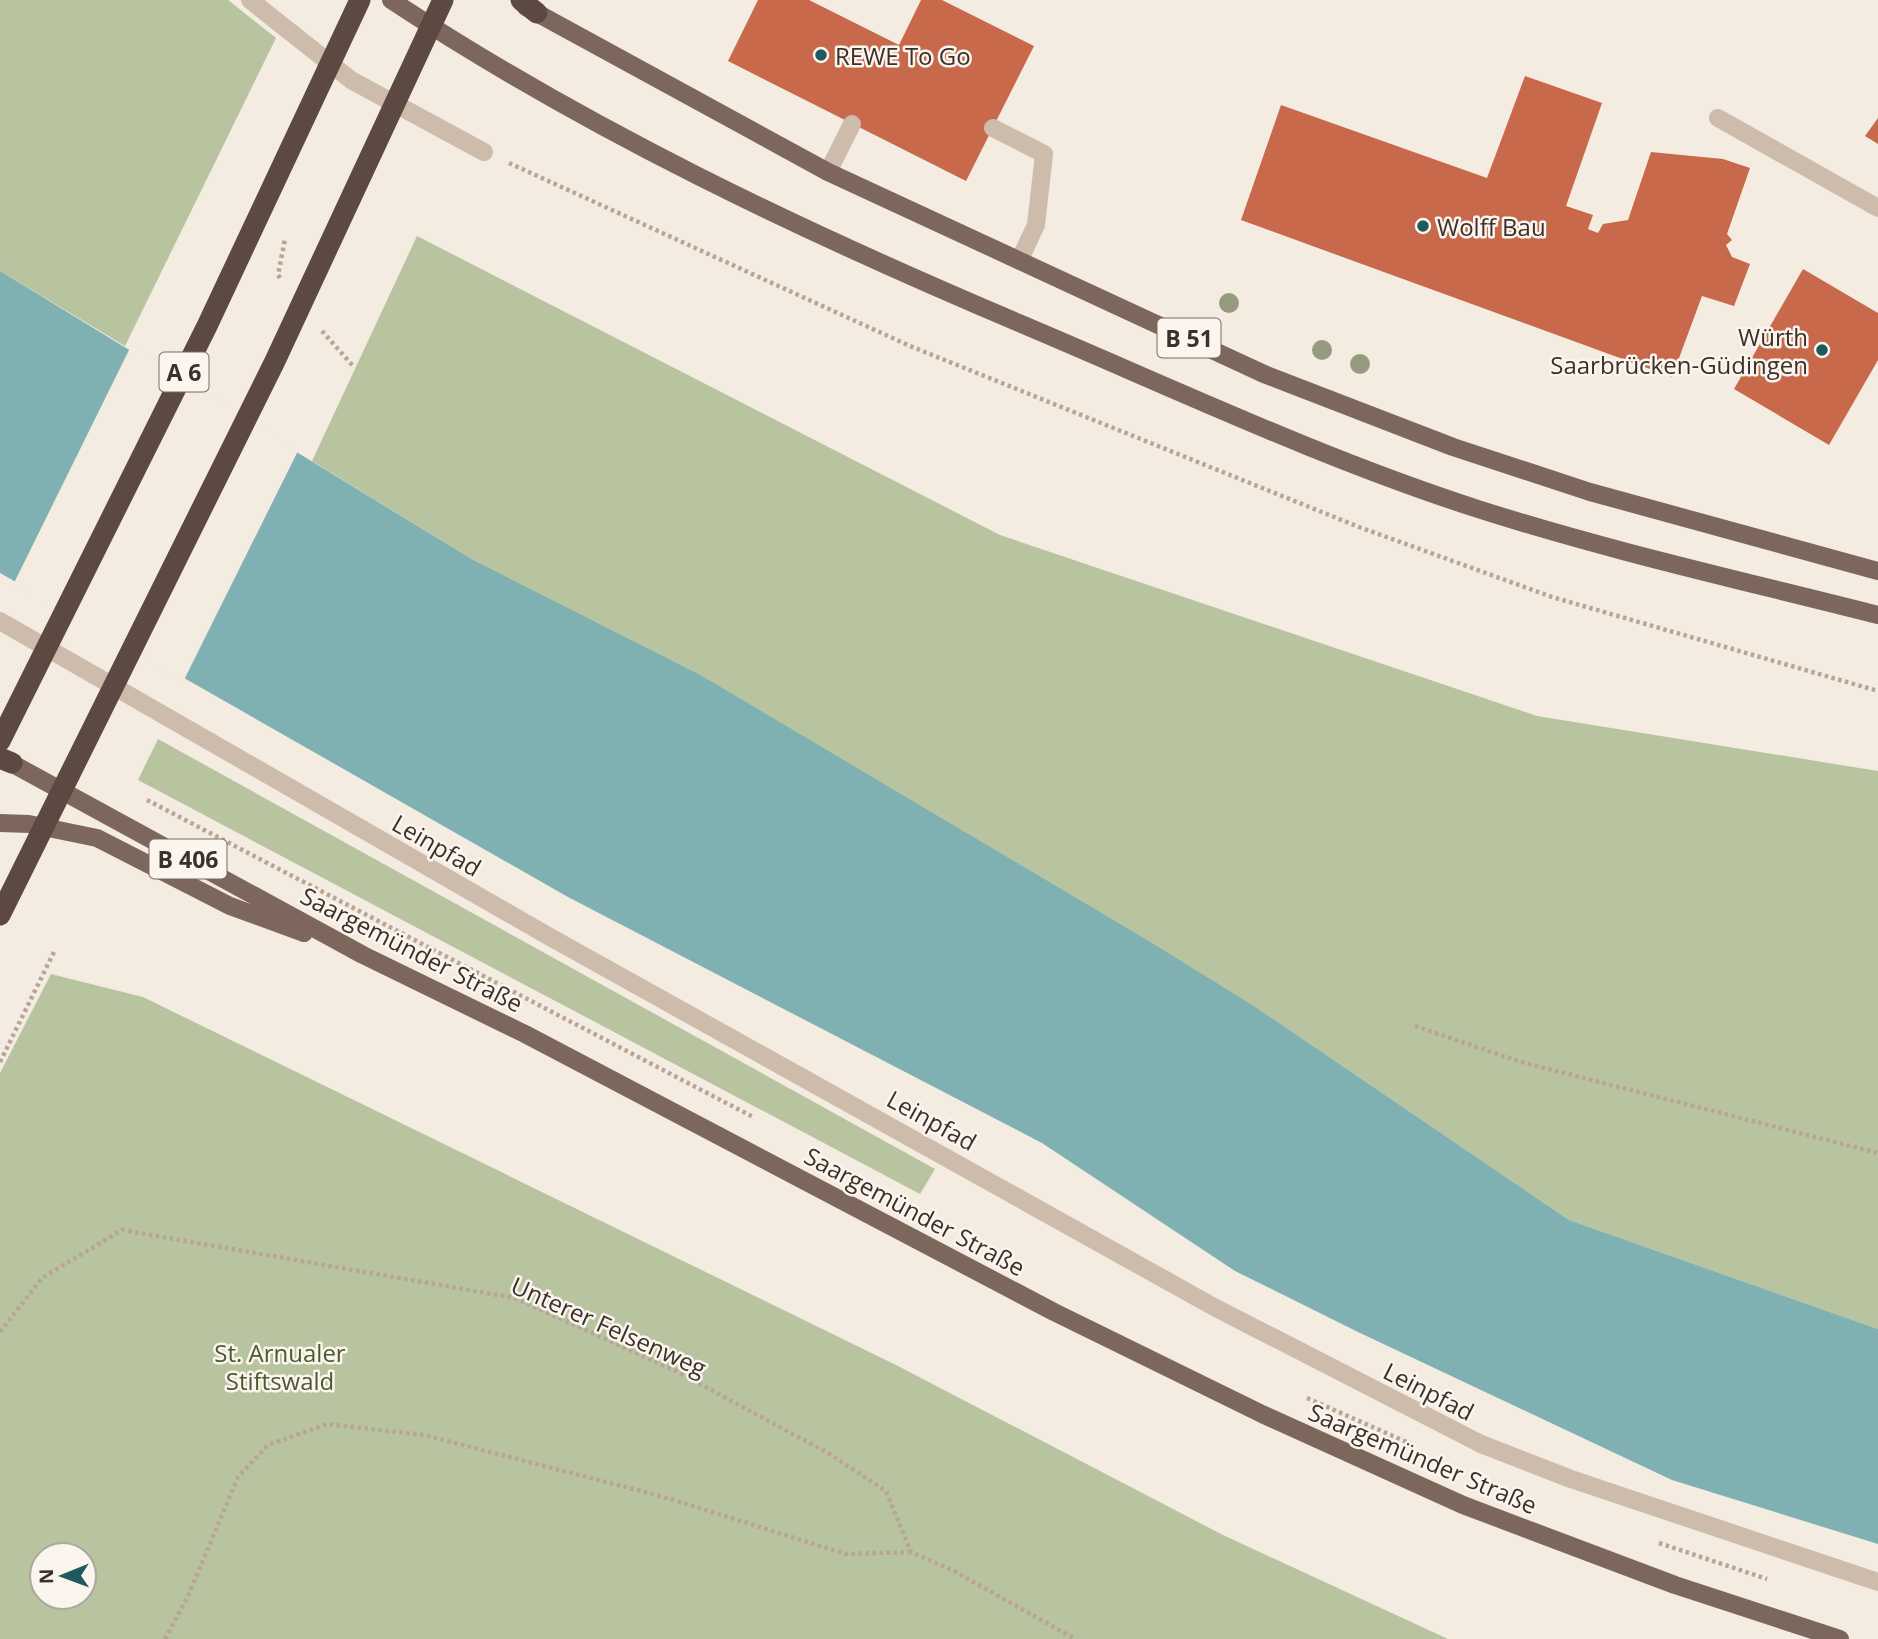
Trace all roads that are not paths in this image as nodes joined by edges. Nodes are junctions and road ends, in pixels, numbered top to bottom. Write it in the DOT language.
graph roads {
  1 [pos="250,0"];
  2 [pos="360,0"];
  3 [pos="391,0"];
  4 [pos="443,0"];
  5 [pos="514,0"];
  6 [pos="529,7"];
  7 [pos="1718,118"];
  8 [pos="852,124"];
  9 [pos="993,128"];
  10 [pos="484,152"];
  11 [pos="828,172"];
  12 [pos="1878,208"];
  13 [pos="1020,259"];
  14 [pos="1878,571"];
  15 [pos="1878,615"];
  16 [pos="0,621"];
  17 [pos="0,741"];
  18 [pos="4,759"];
  19 [pos="0,823"];
  20 [pos="0,915"];
  21 [pos="363,956"];
  22 [pos="1878,1582"];
  23 [pos="1840,1639"];
  1 -- 10 [label="lane"];
  2 -- 17 [label="highway, A 6, bridge"];
  3 -- 15 [label="main road, B 51"];
  4 -- 20 [label="highway, bridge"];
  5 -- 6 [label="main road, B 51"];
  6 -- 11 [label="main road, B 51"];
  7 -- 12 [label="lane"];
  8 -- 11 [label="lane"];
  9 -- 13 [label="lane"];
  11 -- 13 [label="main road, B 51"];
  13 -- 14 [label="main road, B 51"];
  16 -- 22 [label="lane, Leinpfad"];
  18 -- 21 [label="main road, Saargemünder Straße / B 406"];
  19 -- 21 [label="main road"];
  21 -- 23 [label="main road, Saargemünder Straße"];
}
